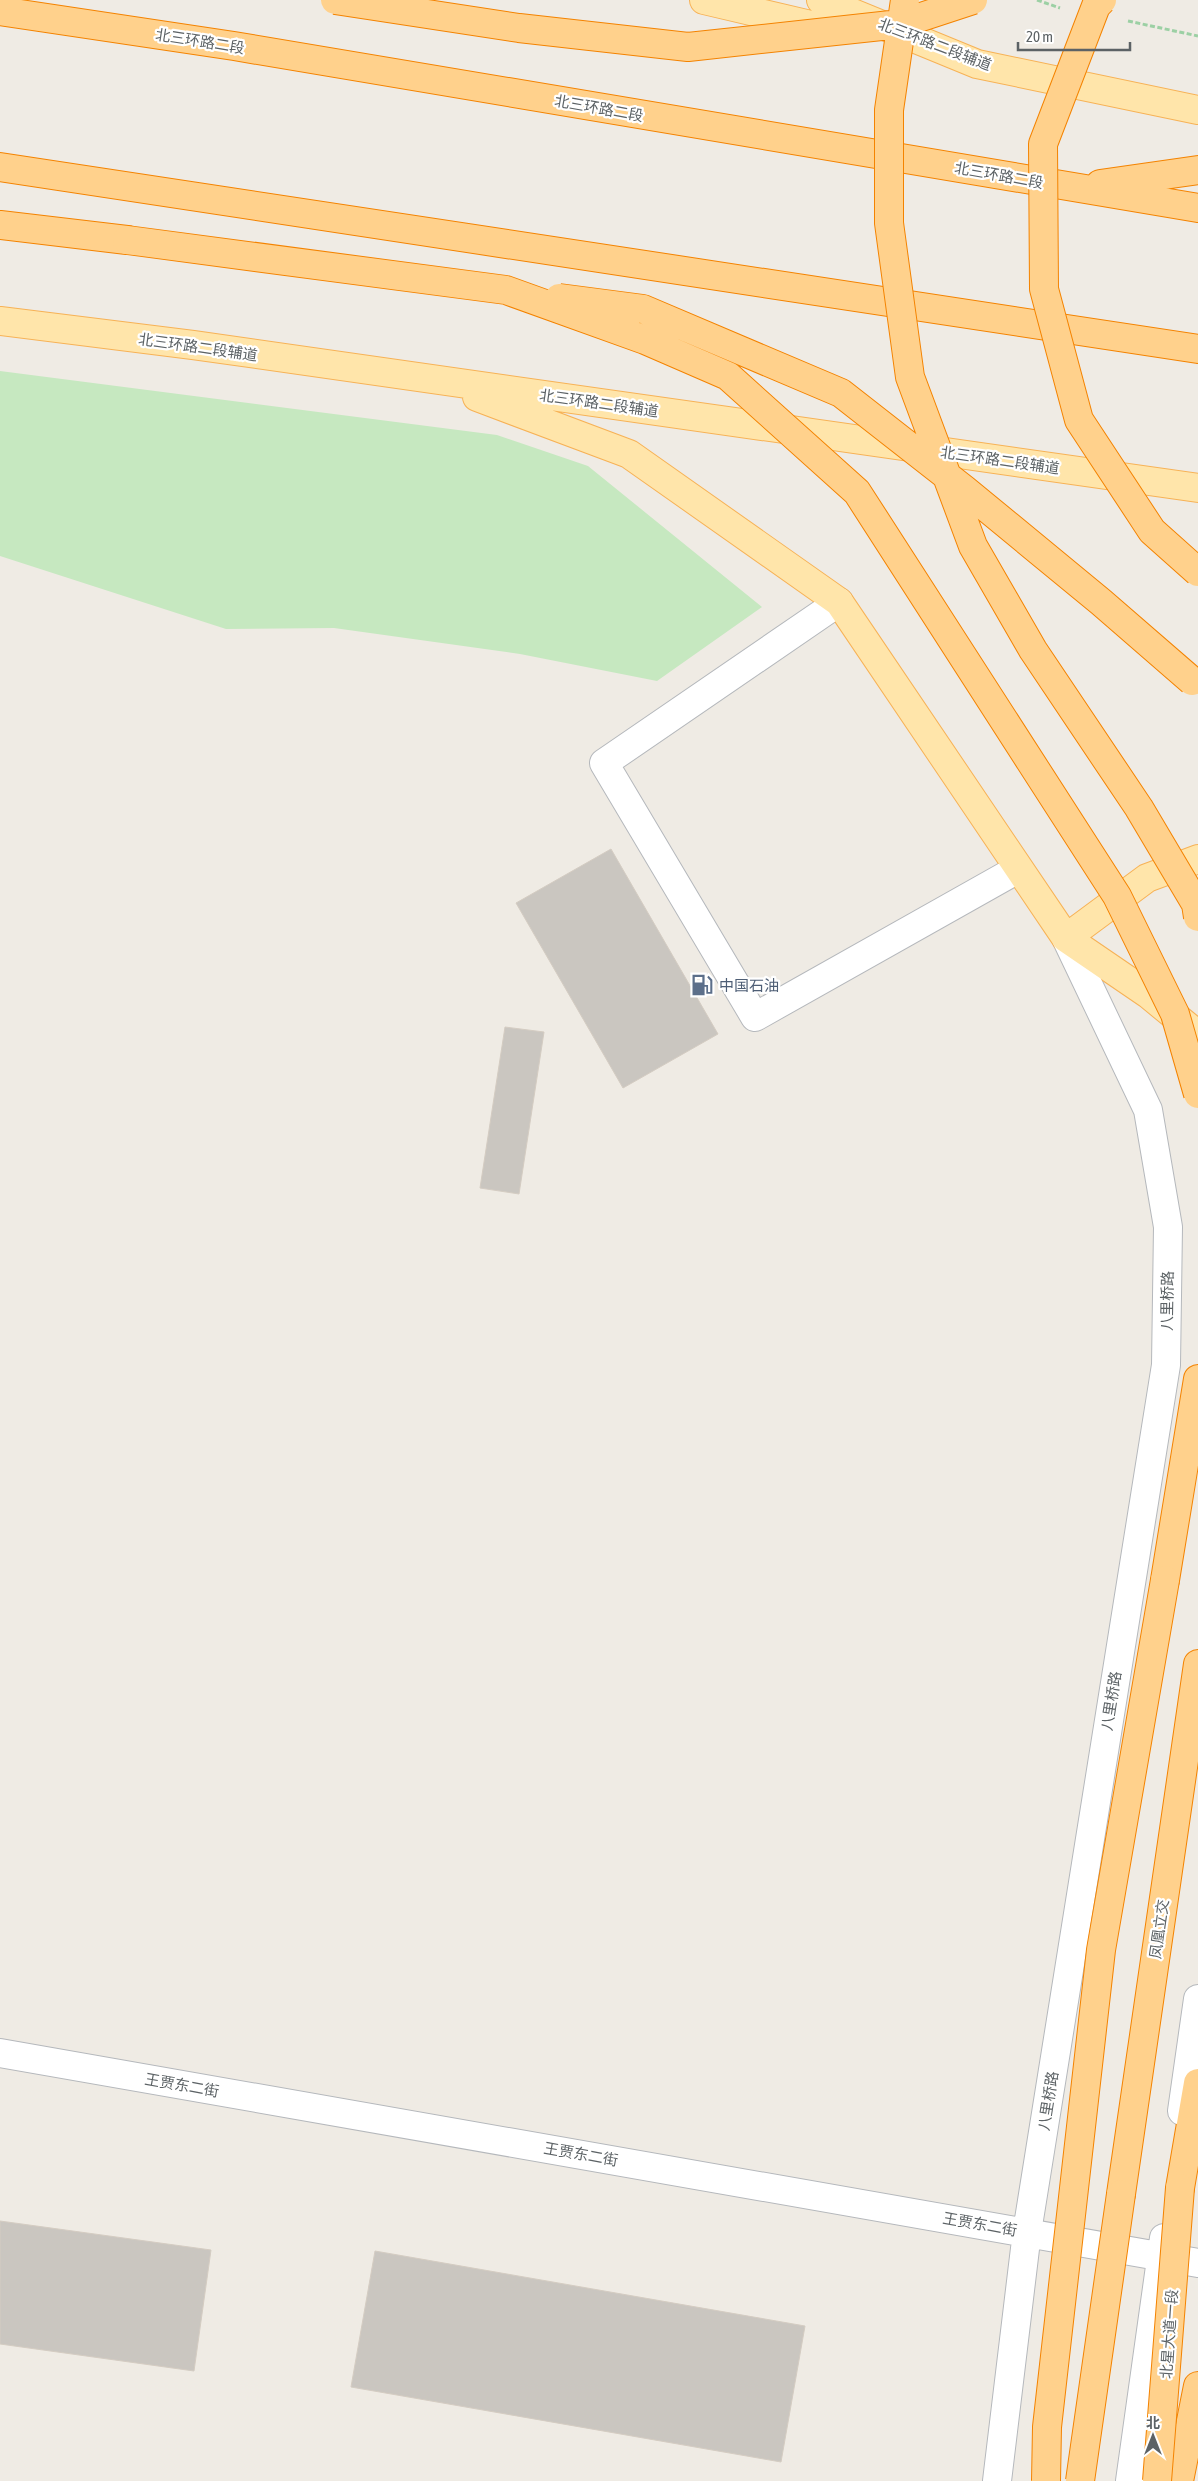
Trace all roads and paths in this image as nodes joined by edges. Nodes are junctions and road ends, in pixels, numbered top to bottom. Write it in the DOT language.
graph roads {
  1 [pos="335,0"];
  2 [pos="704,0"];
  3 [pos="821,0"];
  4 [pos="905,0"];
  5 [pos="973,0"];
  6 [pos="1102,0"];
  7 [pos="0,11"];
  8 [pos="977,64"];
  9 [pos="1198,110"];
  10 [pos="0,167"];
  11 [pos="1198,170"];
  12 [pos="1075,188"];
  13 [pos="1198,208"];
  14 [pos="0,225"];
  15 [pos="506,290"];
  16 [pos="0,321"];
  17 [pos="1198,349"];
  18 [pos="428,379"];
  19 [pos="1198,488"];
  20 [pos="1198,572"];
  21 [pos="838,602"];
  22 [pos="1198,685"];
  23 [pos="1198,859"];
  24 [pos="1018,869"];
  25 [pos="1198,917"];
  26 [pos="1066,938"];
  27 [pos="1198,1035"];
  28 [pos="1198,1094"];
  29 [pos="1198,1380"];
  30 [pos="1198,1664"];
  31 [pos="1198,1998"];
  32 [pos="0,2053"];
  33 [pos="1198,2083"];
  34 [pos="1027,2232"];
  35 [pos="1162,2255"];
  36 [pos="1198,2263"];
  37 [pos="1198,2386"];
  38 [pos="997,2481"];
  39 [pos="1046,2481"];
  40 [pos="1080,2481"];
  41 [pos="1130,2481"];
  42 [pos="1157,2481"];
  43 [pos="1179,2481"];
  1 -- 5 [label="highway, bridge"];
  2 -- 8 [label="main road"];
  3 -- 8 [label="main road, 北三环路二段辅道"];
  4 -- 25 [label="highway, bridge"];
  6 -- 20 [label="highway, bridge"];
  7 -- 12 [label="highway, 北三环路二段"];
  8 -- 9 [label="main road, 北三环路二段辅道"];
  10 -- 17 [label="highway"];
  11 -- 12 [label="highway"];
  12 -- 13 [label="highway, 北三环路二段"];
  14 -- 15 [label="highway, bridge"];
  15 -- 22 [label="highway, bridge"];
  15 -- 28 [label="highway, bridge"];
  16 -- 18 [label="main road, 北三环路二段辅道"];
  18 -- 19 [label="main road, 北三环路二段辅道"];
  18 -- 21 [label="main road"];
  21 -- 24 [label="main road"];
  21 -- 24 [label="street"];
  23 -- 26 [label="main road"];
  24 -- 26 [label="main road"];
  26 -- 27 [label="main road"];
  26 -- 34 [label="street, 八里桥路"];
  29 -- 39 [label="highway, bridge"];
  30 -- 40 [label="highway, 凤凰立交, bridge"];
  31 -- 35 [label="street"];
  32 -- 34 [label="street, 王贾东二街"];
  33 -- 42 [label="highway, 北星大道一段, bridge"];
  34 -- 35 [label="street, 王贾东二街"];
  34 -- 38 [label="street, 八里桥路"];
  35 -- 36 [label="street, 王贾东二街"];
  35 -- 41 [label="street"];
  37 -- 43 [label="highway"];
}
